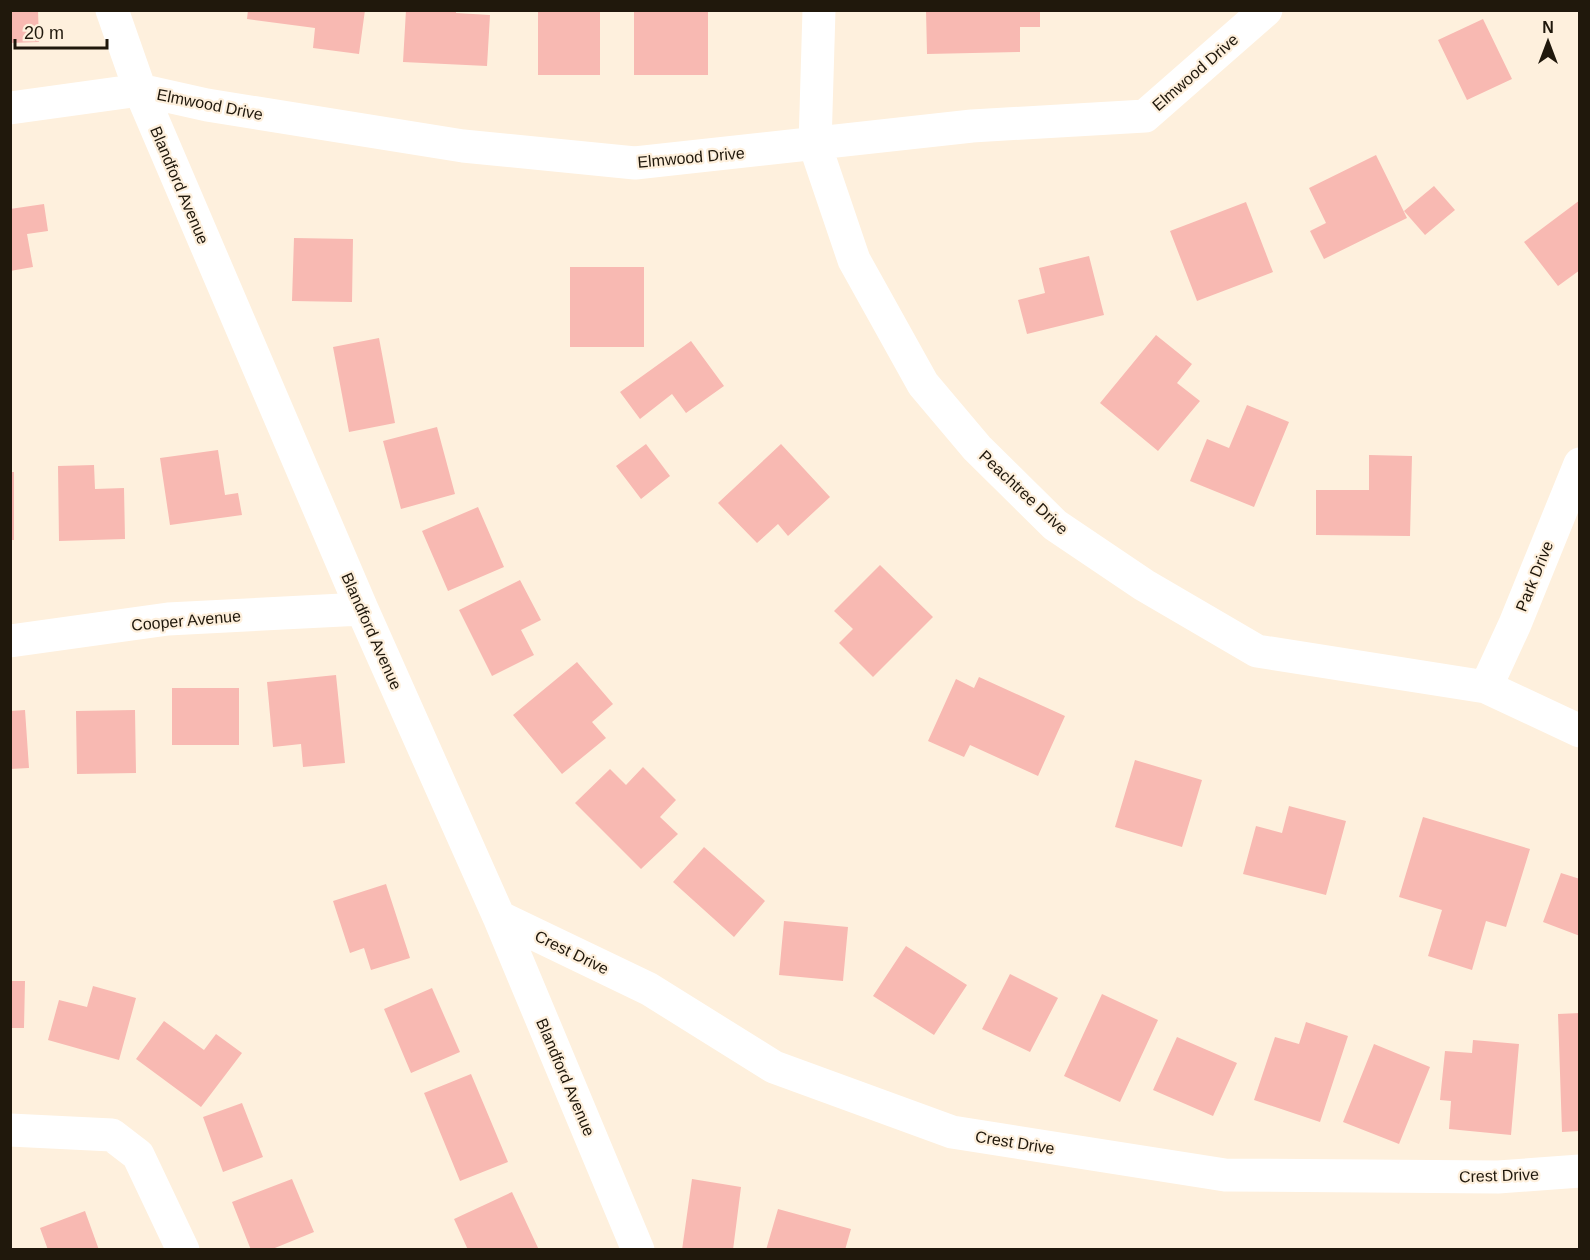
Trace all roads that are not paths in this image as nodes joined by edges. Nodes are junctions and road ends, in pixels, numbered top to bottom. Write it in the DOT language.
graph roads {
  1 [pos="112,10"];
  2 [pos="819,10"];
  3 [pos="1266,10"];
  4 [pos="140,90"];
  5 [pos="10,108"];
  6 [pos="814,145"];
  7 [pos="1580,464"];
  8 [pos="362,609"];
  9 [pos="10,641"];
  10 [pos="1486,687"];
  11 [pos="1580,731"];
  12 [pos="499,917"];
  13 [pos="10,1130"];
  14 [pos="1580,1171"];
  15 [pos="183,1250"];
  16 [pos="638,1250"];
  1 -- 4 [label="street, Blandford Avenue"];
  2 -- 6 [label="street, Peachtree Drive"];
  3 -- 6 [label="street, Elmwood Drive"];
  4 -- 5 [label="street, Elmwood Drive"];
  4 -- 6 [label="street, Elmwood Drive"];
  4 -- 8 [label="street, Blandford Avenue"];
  6 -- 10 [label="street, Peachtree Drive"];
  7 -- 10 [label="street, Park Drive"];
  8 -- 9 [label="street, Cooper Avenue"];
  8 -- 12 [label="street, Blandford Avenue"];
  10 -- 11 [label="street, Peachtree Drive"];
  12 -- 14 [label="street, Crest Drive"];
  12 -- 16 [label="street, Blandford Avenue"];
  13 -- 15 [label="street"];
}
